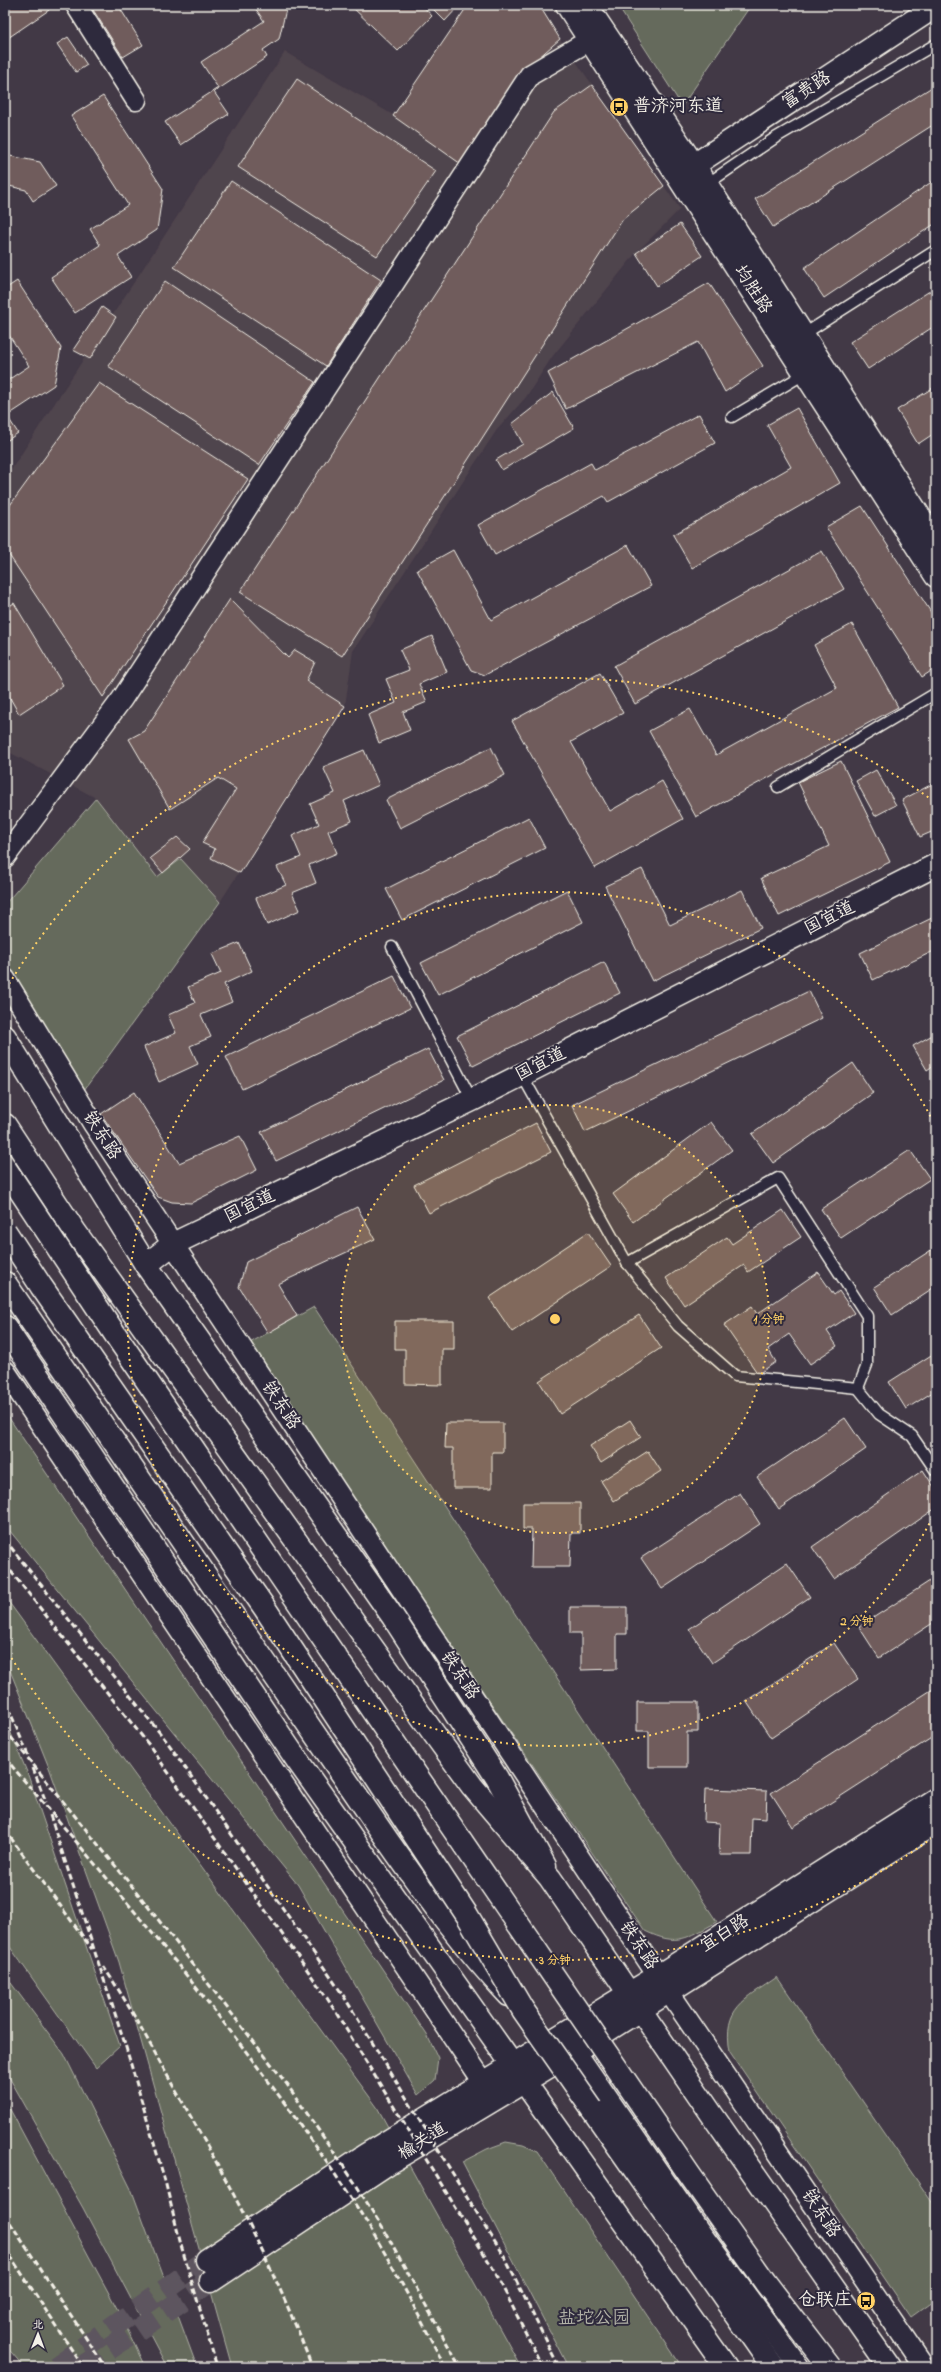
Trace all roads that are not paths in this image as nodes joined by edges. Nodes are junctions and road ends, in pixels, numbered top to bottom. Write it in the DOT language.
graph roads {
  1 [pos="76,5"];
  2 [pos="567,5"];
  3 [pos="586,5"];
  4 [pos="936,6"];
  5 [pos="590,40"];
  6 [pos="936,44"];
  7 [pos="136,100"];
  8 [pos="686,171"];
  9 [pos="698,190"];
  10 [pos="936,250"];
  11 [pos="795,340"];
  12 [pos="806,373"];
  13 [pos="732,417"];
  14 [pos="936,542"];
  15 [pos="936,576"];
  16 [pos="936,693"];
  17 [pos="778,787"];
  18 [pos="5,857"];
  19 [pos="936,865"];
  20 [pos="392,947"];
  21 [pos="5,979"];
  22 [pos="5,1037"];
  23 [pos="522,1074"];
  24 [pos="472,1100"];
  25 [pos="5,1125"];
  26 [pos="5,1168"];
  27 [pos="5,1231"];
  28 [pos="173,1244"];
  29 [pos="627,1263"];
  30 [pos="146,1265"];
  31 [pos="5,1283"];
  32 [pos="5,1327"];
  33 [pos="5,1371"];
  34 [pos="858,1388"];
  35 [pos="936,1470"];
  36 [pos="936,1799"];
  37 [pos="936,1822"];
  38 [pos="550,1878"];
  39 [pos="663,1984"];
  40 [pos="635,2001"];
  41 [pos="524,2010"];
  42 [pos="575,2051"];
  43 [pos="518,2073"];
  44 [pos="489,2090"];
  45 [pos="207,2260"];
  46 [pos="211,2281"];
  47 [pos="726,2367"];
  48 [pos="773,2367"];
  49 [pos="799,2367"];
  50 [pos="830,2367"];
  51 [pos="889,2367"];
  52 [pos="924,2367"];
  1 -- 7 [label="street"];
  2 -- 5 [label="main road, 均胜路"];
  3 -- 8 [label="main road, 均胜路"];
  4 -- 8 [label="main road, 富贵路"];
  5 -- 8 [label="main road, 均胜路"];
  5 -- 18 [label="street"];
  6 -- 9 [label="lane"];
  8 -- 9 [label="main road, 均胜路"];
  9 -- 11 [label="main road, 均胜路"];
  10 -- 11 [label="lane"];
  11 -- 12 [label="main road, 均胜路"];
  11 -- 14 [label="main road, 均胜路"];
  12 -- 13 [label="lane"];
  12 -- 15 [label="main road, 均胜路"];
  16 -- 17 [label="lane"];
  19 -- 23 [label="main road, 国宜道"];
  20 -- 24 [label="lane"];
  21 -- 28 [label="street, 铁东路"];
  22 -- 30 [label="main road, 铁东路"];
  23 -- 24 [label="main road, 国宜道"];
  23 -- 29 [label="lane"];
  24 -- 28 [label="main road, 国宜道"];
  25 -- 38 [label="main road"];
  26 -- 50 [label="main road, bridge"];
  27 -- 41 [label="main road, bridge"];
  28 -- 30 [label="main road, 国宜道"];
  28 -- 39 [label="street, 铁东路"];
  29 -- 34 [label="lane"];
  29 -- 34 [label="lane"];
  30 -- 38 [label="main road, 铁东路"];
  31 -- 41 [label="main road, bridge"];
  32 -- 43 [label="main road"];
  33 -- 44 [label="street"];
  34 -- 35 [label="lane"];
  36 -- 39 [label="main road, 宜白路"];
  37 -- 39 [label="main road, 宜白路"];
  38 -- 40 [label="main road, 铁东路"];
  39 -- 40 [label="main road, 宜白路"];
  39 -- 52 [label="street, 铁东路"];
  40 -- 42 [label="main road, 榆关道"];
  40 -- 43 [label="main road, 宜白路"];
  40 -- 51 [label="main road, 铁东路"];
  41 -- 48 [label="main road, bridge"];
  42 -- 43 [label="main road, 榆关道"];
  42 -- 49 [label="street"];
  43 -- 44 [label="main road, 榆关道"];
  43 -- 47 [label="main road"];
  44 -- 45 [label="main road, 榆关道"];
  44 -- 46 [label="main road, 榆关道"];
}
